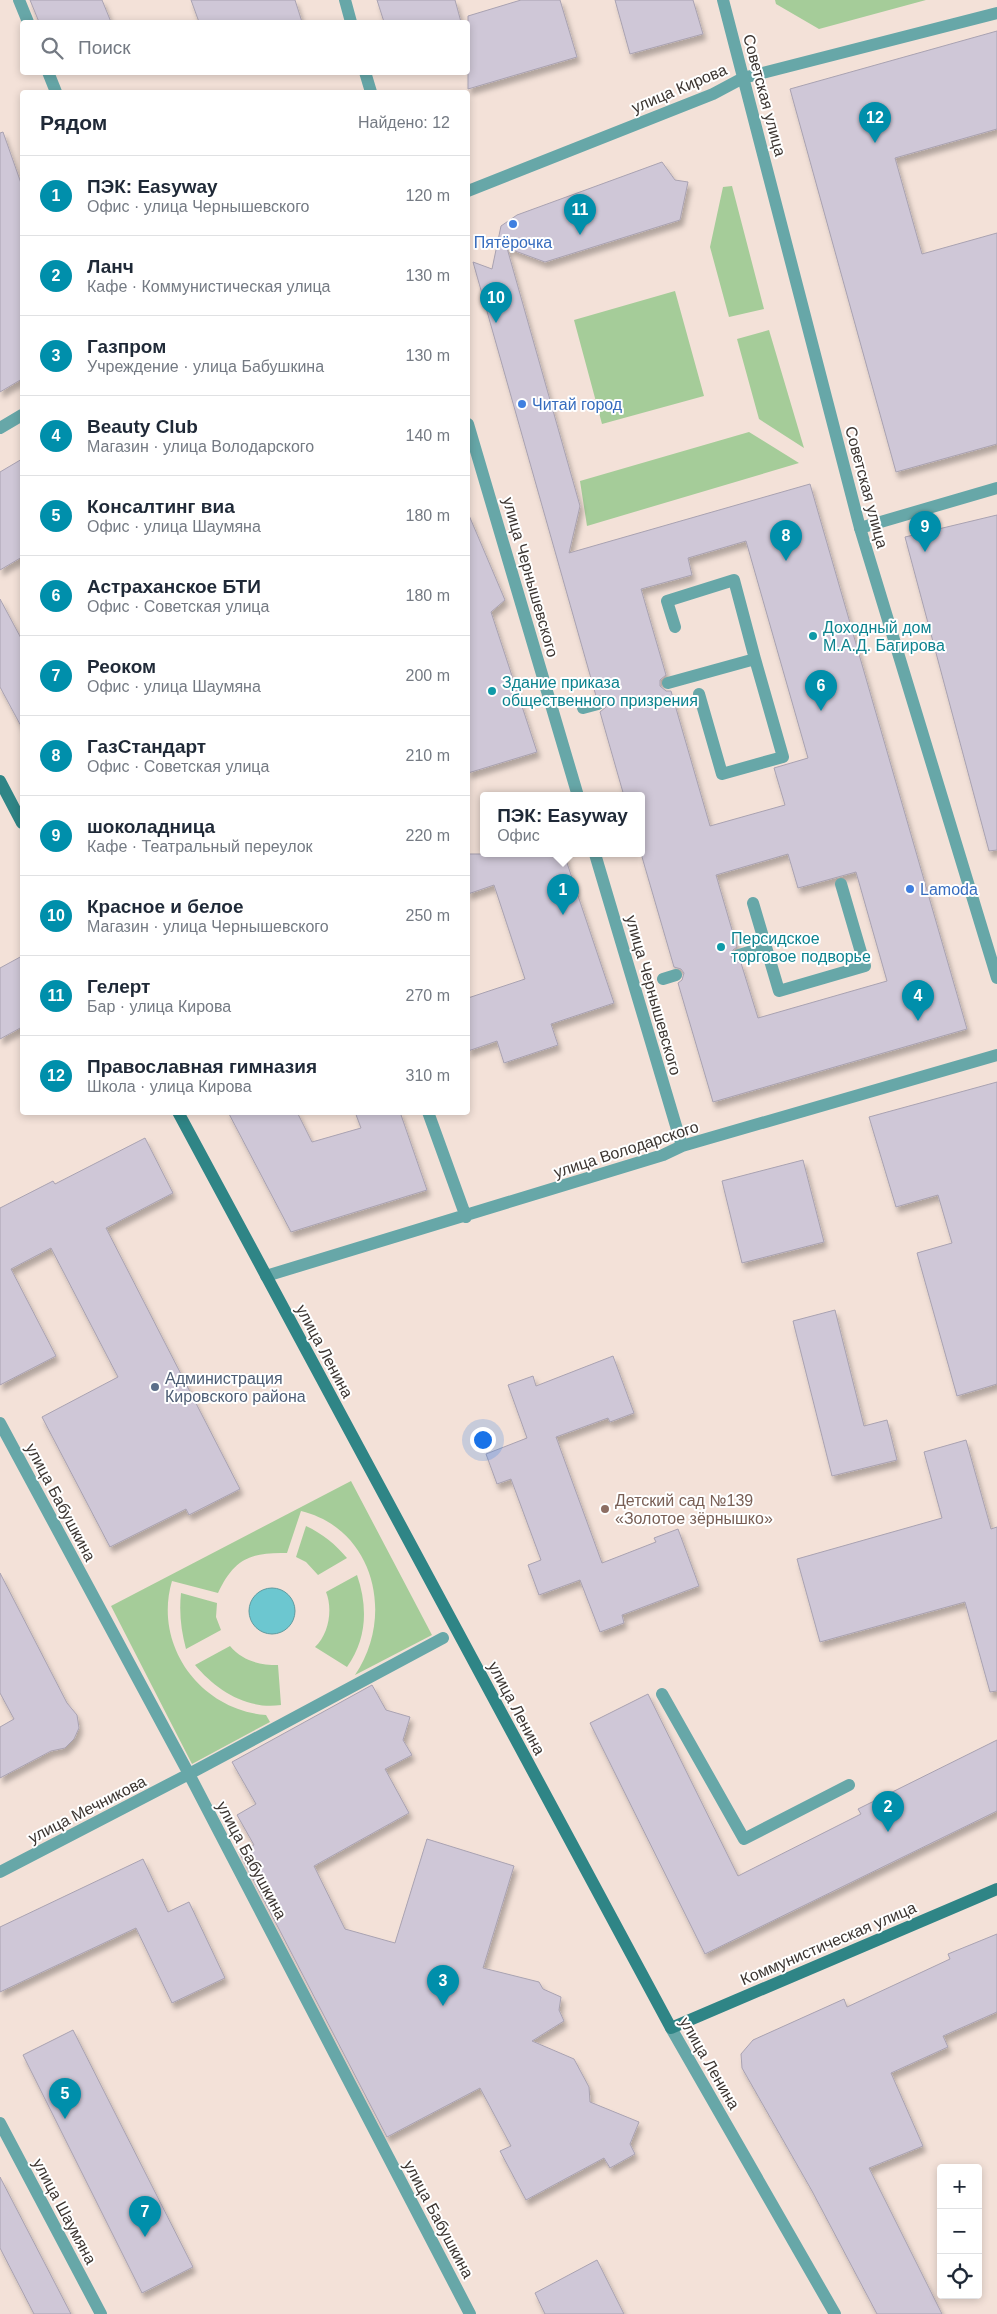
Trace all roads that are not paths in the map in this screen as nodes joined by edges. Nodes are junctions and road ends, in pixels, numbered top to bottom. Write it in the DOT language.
graph roads {
  1 [pos="19,0"];
  2 [pos="345,0"];
  3 [pos="723,0"];
  4 [pos="997,13"];
  5 [pos="27,20"];
  6 [pos="351,20"];
  7 [pos="49,75"];
  8 [pos="366,75"];
  9 [pos="743,78"];
  10 [pos="55,90"];
  11 [pos="370,90"];
  12 [pos="470,190"];
  13 [pos="20,416"];
  14 [pos="0,428"];
  15 [pos="470,431"];
  16 [pos="997,488"];
  17 [pos="860,528"];
  18 [pos="675,627"];
  19 [pos="755,659"];
  20 [pos="668,683"];
  21 [pos="699,694"];
  22 [pos="598,704"];
  23 [pos="583,708"];
  24 [pos="0,781"];
  25 [pos="577,792"];
  26 [pos="20,819"];
  27 [pos="597,857"];
  28 [pos="841,884"];
  29 [pos="753,903"];
  30 [pos="766,947"];
  31 [pos="739,955"];
  32 [pos="676,975"];
  33 [pos="997,978"];
  34 [pos="663,979"];
  35 [pos="997,1055"];
  36 [pos="180,1115"];
  37 [pos="429,1115"];
  38 [pos="682,1146"];
  39 [pos="466,1217"];
  40 [pos="266,1276"];
  41 [pos="0,1422"];
  42 [pos="443,1638"];
  43 [pos="662,1694"];
  44 [pos="189,1774"];
  45 [pos="849,1785"];
  46 [pos="0,1872"];
  47 [pos="997,1889"];
  48 [pos="671,2028"];
  49 [pos="0,2123"];
  50 [pos="100,2314"];
  51 [pos="470,2314"];
  52 [pos="835,2314"];
  1 -- 5 [label="street"];
  2 -- 6 [label="street"];
  3 -- 9 [label="street, Советская улица"];
  4 -- 9 [label="street, улица Кирова"];
  7 -- 10 [label="street"];
  8 -- 11 [label="street"];
  9 -- 12 [label="street, улица Кирова"];
  9 -- 17 [label="street, Советская улица"];
  13 -- 14 [label="street"];
  15 -- 25 [label="street, улица Чернышевского"];
  16 -- 17 [label="street"];
  17 -- 33 [label="street, Советская улица"];
  18 -- 19 [label="street"];
  19 -- 20 [label="street"];
  19 -- 21 [label="street"];
  22 -- 23 [label="street"];
  24 -- 26 [label="main road"];
  27 -- 38 [label="street, улица Чернышевского"];
  28 -- 30 [label="street"];
  29 -- 30 [label="street"];
  30 -- 31 [label="street"];
  32 -- 34 [label="street"];
  35 -- 38 [label="street, улица Володарского"];
  36 -- 40 [label="main road, улица Ленина"];
  37 -- 39 [label="street"];
  38 -- 39 [label="street, улица Володарского"];
  39 -- 40 [label="street, улица Володарского"];
  40 -- 48 [label="main road, улица Ленина"];
  41 -- 44 [label="street, улица Бабушкина"];
  42 -- 44 [label="street, улица Мечникова"];
  43 -- 45 [label="street"];
  44 -- 46 [label="street, улица Мечникова"];
  44 -- 51 [label="street, улица Бабушкина"];
  47 -- 48 [label="main road, Коммунистическая улица"];
  48 -- 52 [label="street, улица Ленина"];
  49 -- 50 [label="street, улица Шаумяна"];
}
